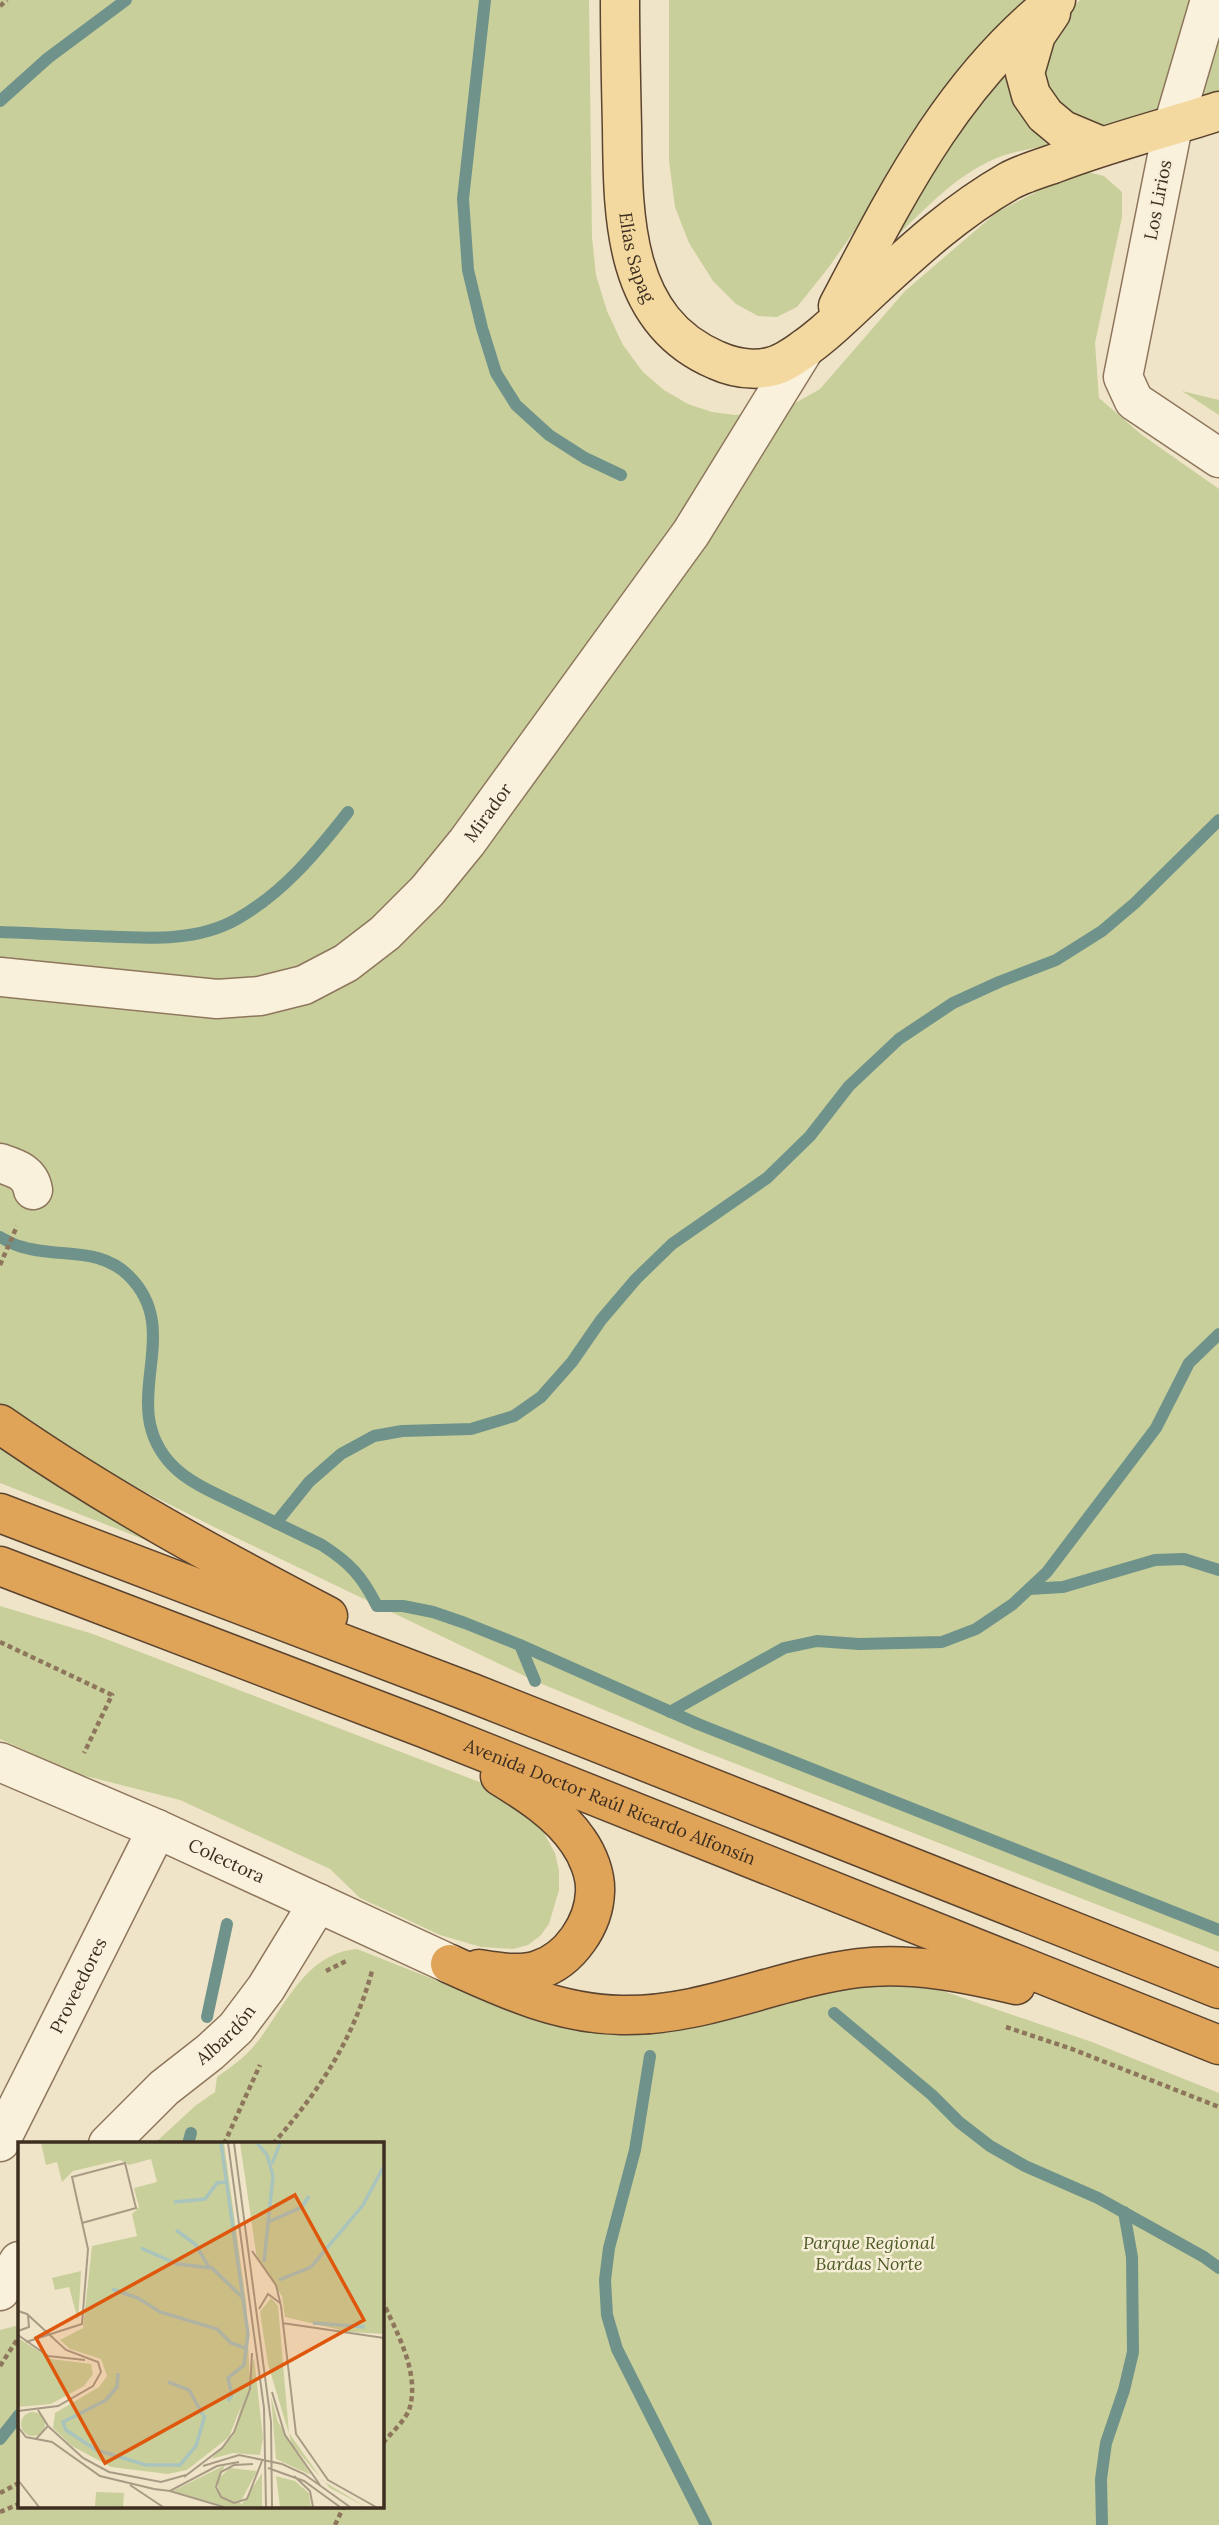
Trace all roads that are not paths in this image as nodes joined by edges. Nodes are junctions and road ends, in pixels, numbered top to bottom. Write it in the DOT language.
graph roads {
  1 [pos="620,0"];
  2 [pos="1058,0"];
  3 [pos="1210,0"];
  4 [pos="1219,111"];
  5 [pos="1173,126"];
  6 [pos="1101,146"];
  7 [pos="815,340"];
  8 [pos="1219,458"];
  9 [pos="0,977"];
  10 [pos="0,1163"];
  11 [pos="33,1190"];
  12 [pos="0,1424"];
  13 [pos="0,1513"];
  14 [pos="0,1566"];
  15 [pos="0,1580"];
  16 [pos="96,1603"];
  17 [pos="472,1693"];
  18 [pos="424,1728"];
  19 [pos="0,1762"];
  20 [pos="157,1829"];
  21 [pos="318,1903"];
  22 [pos="450,1964"];
  23 [pos="1219,1989"];
  24 [pos="1147,2017"];
  25 [pos="1219,2045"];
  26 [pos="0,2142"];
  27 [pos="110,2142"];
  28 [pos="18,2263"];
  29 [pos="0,2291"];
  1 -- 7 [label="main road, Elías Sapag"];
  2 -- 6 [label="main road"];
  2 -- 7 [label="main road"];
  3 -- 5 [label="street, Los Lirios"];
  4 -- 5 [label="main road, Elías Sapag"];
  5 -- 6 [label="main road, Elías Sapag"];
  5 -- 8 [label="street, Los Lirios"];
  6 -- 7 [label="main road, Elías Sapag"];
  7 -- 9 [label="street, Mirador"];
  10 -- 11 [label="street"];
  12 -- 17 [label="highway"];
  13 -- 17 [label="highway"];
  14 -- 16 [label="highway, Avenida Doctor Raúl Ricardo Alfonsín"];
  15 -- 16 [label="highway"];
  16 -- 18 [label="highway, Avenida Doctor Raúl Ricardo Alfonsín"];
  17 -- 23 [label="highway"];
  18 -- 22 [label="highway"];
  18 -- 24 [label="highway, Avenida Doctor Raúl Ricardo Alfonsín"];
  19 -- 20 [label="street, Colectora"];
  20 -- 21 [label="street, Colectora"];
  20 -- 26 [label="street, Proveedores"];
  21 -- 22 [label="street, Colectora"];
  21 -- 27 [label="street, Albardón"];
  22 -- 24 [label="highway"];
  24 -- 25 [label="highway, Avenida Doctor Raúl Ricardo Alfonsín"];
  28 -- 29 [label="street"];
}
